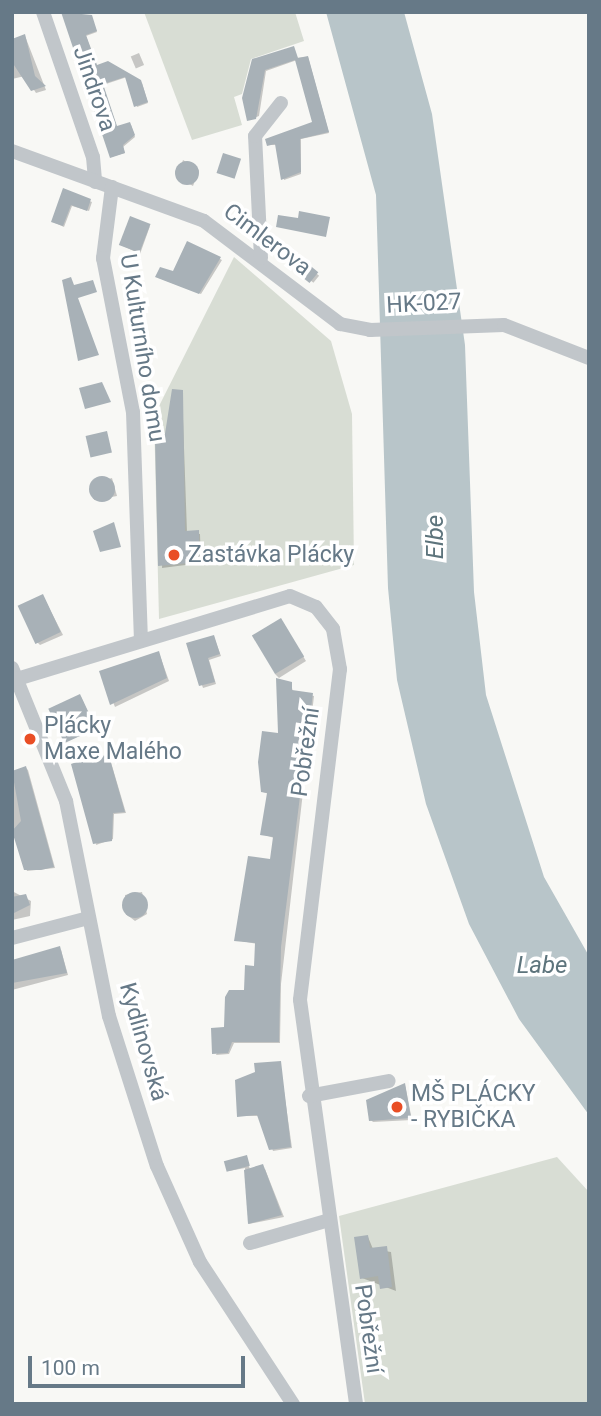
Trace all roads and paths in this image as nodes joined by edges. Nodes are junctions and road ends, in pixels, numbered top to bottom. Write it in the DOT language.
graph roads {
  1 [pos="43,12"];
  2 [pos="281,103"];
  3 [pos="12,151"];
  4 [pos="95,182"];
  5 [pos="112,187"];
  6 [pos="261,258"];
  7 [pos="370,330"];
  8 [pos="589,358"];
  9 [pos="141,641"];
  10 [pos="14,674"];
  11 [pos="88,918"];
  12 [pos="12,938"];
  13 [pos="389,1081"];
  14 [pos="309,1096"];
  15 [pos="330,1220"];
  16 [pos="250,1243"];
  17 [pos="293,1404"];
  18 [pos="356,1404"];
  1 -- 4 [label="street, Jindrova"];
  2 -- 6 [label="street"];
  3 -- 4 [label="street, Cimlerova"];
  4 -- 5 [label="street, Cimlerova"];
  5 -- 6 [label="street, Cimlerova"];
  5 -- 9 [label="street, U Kulturního domu"];
  6 -- 7 [label="street, Cimlerova"];
  7 -- 8 [label="street, HK-027"];
  9 -- 10 [label="street, Pobřežní"];
  9 -- 14 [label="street, Pobřežní"];
  10 -- 11 [label="street, Kydlinovská"];
  11 -- 12 [label="street"];
  11 -- 17 [label="street, Kydlinovská"];
  13 -- 14 [label="street"];
  14 -- 15 [label="street, Pobřežní"];
  15 -- 16 [label="street"];
  15 -- 18 [label="street, Pobřežní"];
}
